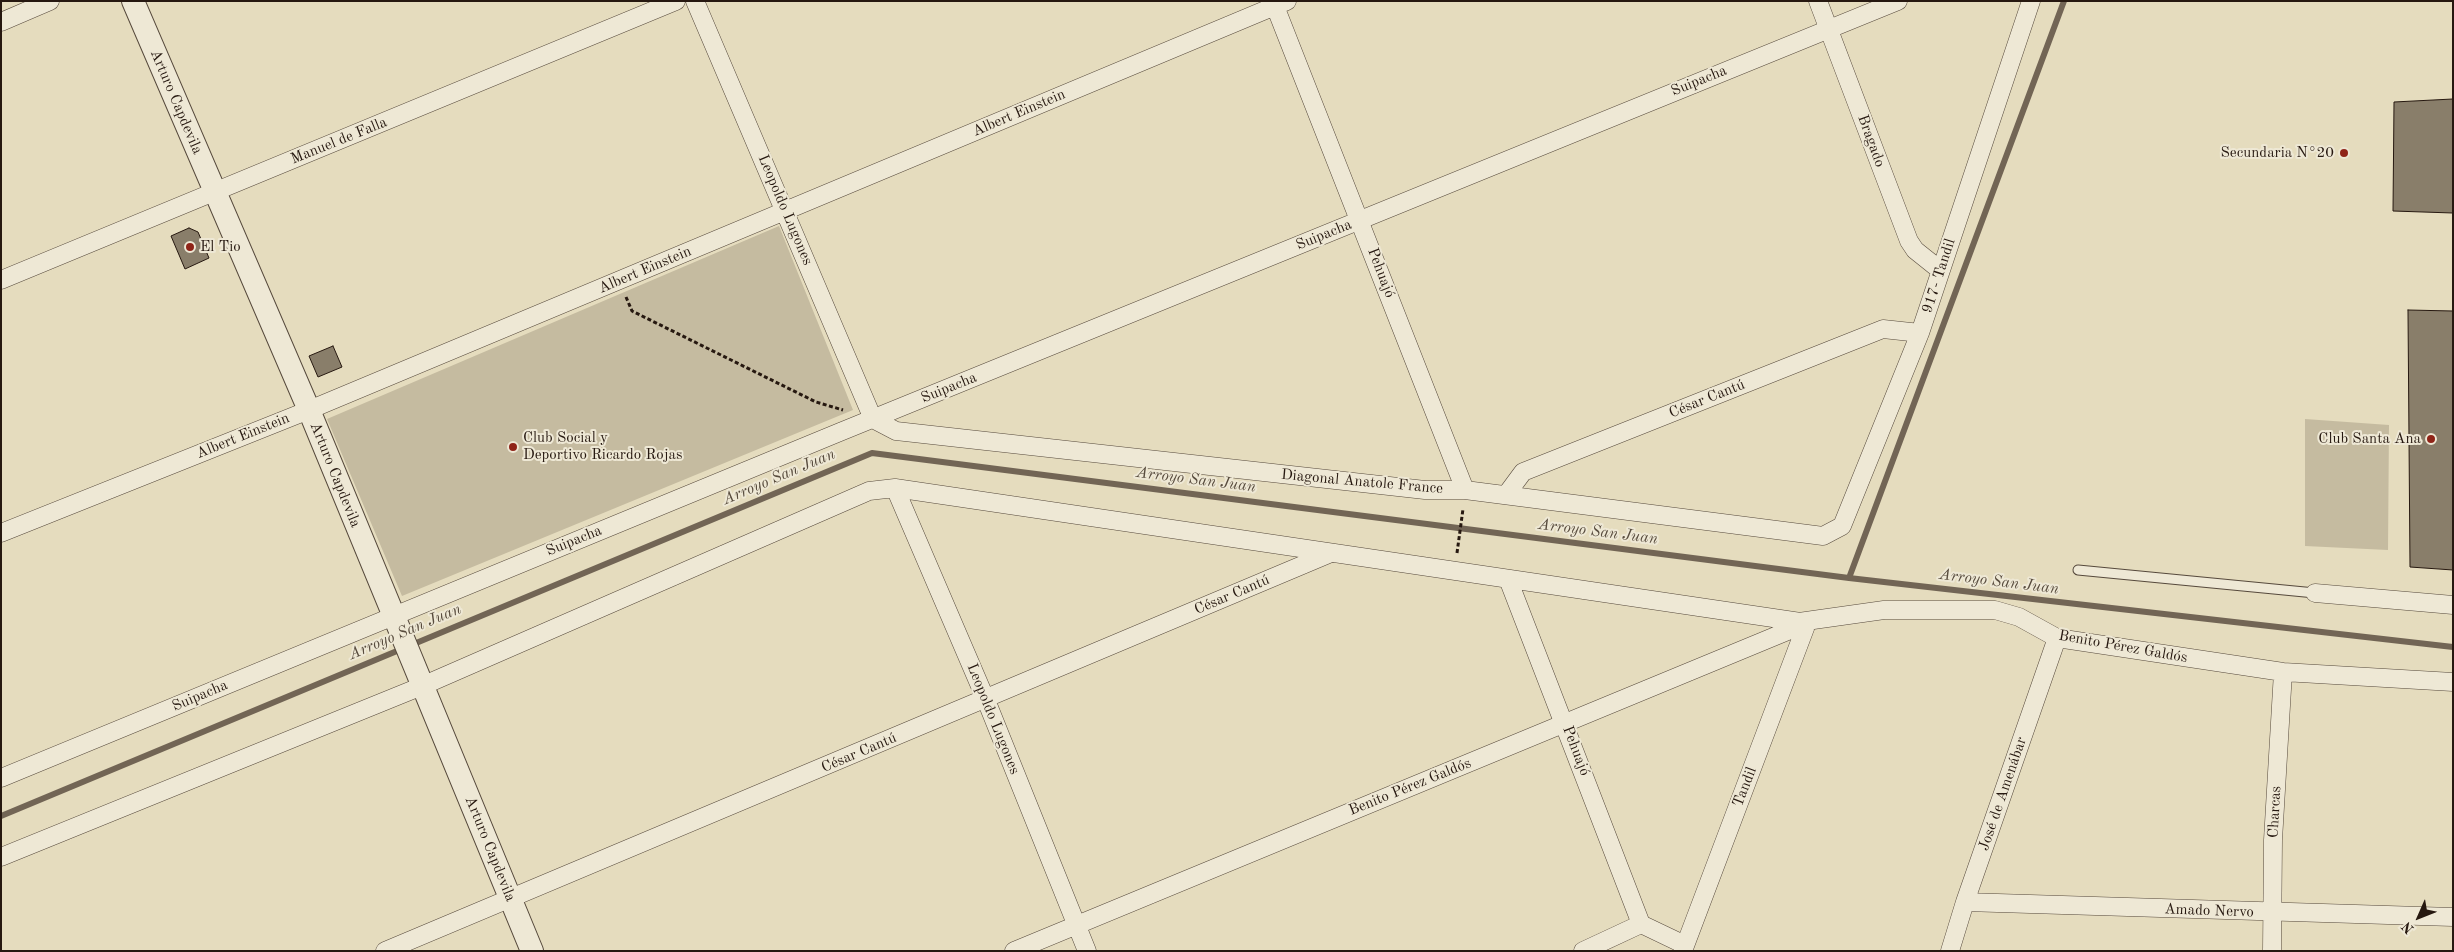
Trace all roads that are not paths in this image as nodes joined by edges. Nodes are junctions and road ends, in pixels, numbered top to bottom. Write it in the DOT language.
graph roads {
  1 [pos="50,1"];
  2 [pos="132,1"];
  3 [pos="676,1"];
  4 [pos="695,1"];
  5 [pos="1818,1"];
  6 [pos="1898,1"];
  7 [pos="2031,1"];
  8 [pos="1278,3"];
  9 [pos="1,22"];
  10 [pos="1829,28"];
  11 [pos="214,192"];
  12 [pos="786,210"];
  13 [pos="1360,220"];
  14 [pos="1940,270"];
  15 [pos="1,280"];
  16 [pos="1920,333"];
  17 [pos="309,410"];
  18 [pos="873,419"];
  19 [pos="895,488"];
  20 [pos="1466,490"];
  21 [pos="1506,495"];
  22 [pos="1,533"];
  23 [pos="1823,536"];
  24 [pos="1332,553"];
  25 [pos="2078,570"];
  26 [pos="1508,578"];
  27 [pos="2315,593"];
  28 [pos="2453,605"];
  29 [pos="396,622"];
  30 [pos="1803,622"];
  31 [pos="2057,638"];
  32 [pos="2283,672"];
  33 [pos="419,678"];
  34 [pos="2453,682"];
  35 [pos="986,700"];
  36 [pos="1565,723"];
  37 [pos="1,778"];
  38 [pos="1,857"];
  39 [pos="510,899"];
  40 [pos="1965,902"];
  41 [pos="2272,913"];
  42 [pos="2453,918"];
  43 [pos="1076,924"];
  44 [pos="1641,924"];
  45 [pos="1684,948"];
  46 [pos="385,951"];
  47 [pos="532,951"];
  48 [pos="1014,951"];
  49 [pos="1087,951"];
  50 [pos="1583,951"];
  51 [pos="1950,951"];
  52 [pos="2272,951"];
  1 -- 9 [label="street"];
  2 -- 11 [label="street, Arturo Capdevila"];
  3 -- 11 [label="street, Manuel de Falla"];
  4 -- 12 [label="street, Leopoldo Lugones"];
  5 -- 10 [label="street, Bragado"];
  6 -- 10 [label="street, Suipacha"];
  7 -- 14 [label="street, 917- Tandil"];
  8 -- 12 [label="street, Albert Einstein"];
  8 -- 13 [label="street, Pehuajó"];
  10 -- 13 [label="street, Suipacha"];
  10 -- 14 [label="street, Bragado"];
  11 -- 15 [label="street, Manuel de Falla"];
  11 -- 17 [label="street, Arturo Capdevila"];
  12 -- 17 [label="street, Albert Einstein"];
  12 -- 18 [label="street, Leopoldo Lugones"];
  13 -- 18 [label="street, Suipacha"];
  13 -- 20 [label="street, Pehuajó"];
  14 -- 16 [label="street, 917- Tandil"];
  16 -- 21 [label="street, César Cantú"];
  16 -- 23 [label="street, 917- Tandil"];
  17 -- 22 [label="street, Albert Einstein"];
  17 -- 29 [label="street, Arturo Capdevila"];
  18 -- 20 [label="street, Diagonal Anatole France"];
  18 -- 29 [label="street, Suipacha"];
  19 -- 24 [label="street"];
  19 -- 33 [label="street"];
  19 -- 35 [label="street, Leopoldo Lugones"];
  20 -- 21 [label="street, Diagonal Anatole France"];
  21 -- 23 [label="street, Diagonal Anatole France"];
  24 -- 26 [label="street"];
  24 -- 35 [label="street, César Cantú"];
  25 -- 27 [label="lane"];
  26 -- 30 [label="street"];
  26 -- 36 [label="street, Pehuajó"];
  27 -- 28 [label="street"];
  29 -- 33 [label="street, Arturo Capdevila"];
  29 -- 37 [label="street, Suipacha"];
  30 -- 31 [label="street, Benito Pérez Galdós"];
  30 -- 36 [label="street, Benito Pérez Galdós"];
  30 -- 45 [label="street, Tandil"];
  31 -- 32 [label="street, Benito Pérez Galdós"];
  31 -- 40 [label="street, José de Amenábar"];
  32 -- 34 [label="street, Benito Pérez Galdós"];
  32 -- 41 [label="street, Charcas"];
  33 -- 38 [label="street"];
  33 -- 39 [label="street, Arturo Capdevila"];
  35 -- 39 [label="street, César Cantú"];
  35 -- 43 [label="street, Leopoldo Lugones"];
  36 -- 43 [label="street, Benito Pérez Galdós"];
  36 -- 44 [label="street, Pehuajó"];
  39 -- 46 [label="street, César Cantú"];
  39 -- 47 [label="street, Arturo Capdevila"];
  40 -- 41 [label="street, Amado Nervo"];
  40 -- 51 [label="street, José de Amenábar"];
  41 -- 42 [label="street, Amado Nervo"];
  41 -- 52 [label="street, Charcas"];
  43 -- 48 [label="street, Benito Pérez Galdós"];
  43 -- 49 [label="street, Leopoldo Lugones"];
  44 -- 45 [label="street"];
  44 -- 50 [label="street"];
}
